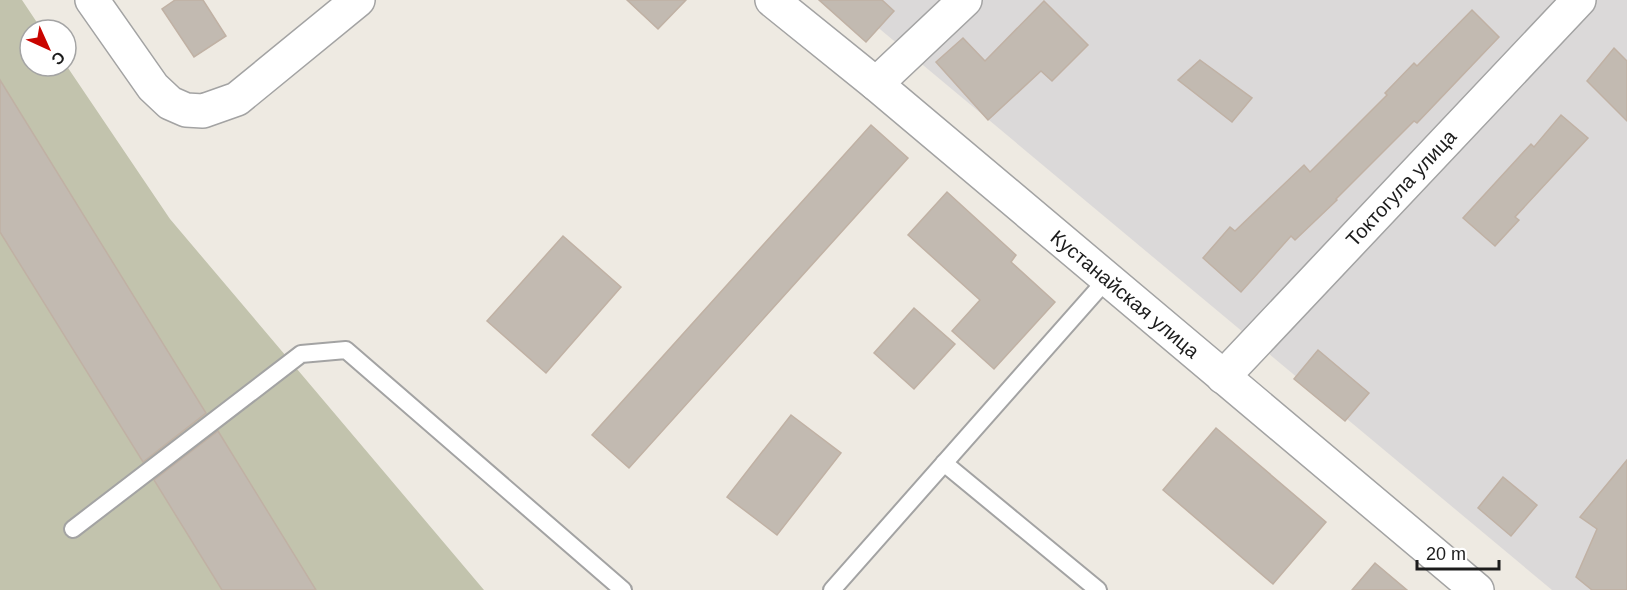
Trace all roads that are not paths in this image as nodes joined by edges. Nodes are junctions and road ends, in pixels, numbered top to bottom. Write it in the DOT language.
graph roads {
  1 [pos="92,0"];
  2 [pos="358,0"];
  3 [pos="772,0"];
  4 [pos="965,0"];
  5 [pos="1579,0"];
  6 [pos="876,84"];
  7 [pos="1107,279"];
  8 [pos="1223,377"];
  9 [pos="944,463"];
  10 [pos="73,529"];
  11 [pos="622,590"];
  12 [pos="832,590"];
  13 [pos="1098,590"];
  14 [pos="1477,590"];
  1 -- 2 [label="street"];
  3 -- 6 [label="street, Кустанайская улица"];
  4 -- 6 [label="street"];
  5 -- 8 [label="street, Токтогула улица"];
  6 -- 7 [label="street, Кустанайская улица"];
  7 -- 8 [label="street, Кустанайская улица"];
  7 -- 9 [label="lane"];
  8 -- 14 [label="street, Кустанайская улица"];
  9 -- 12 [label="lane"];
  9 -- 13 [label="lane"];
  10 -- 11 [label="lane"];
}
